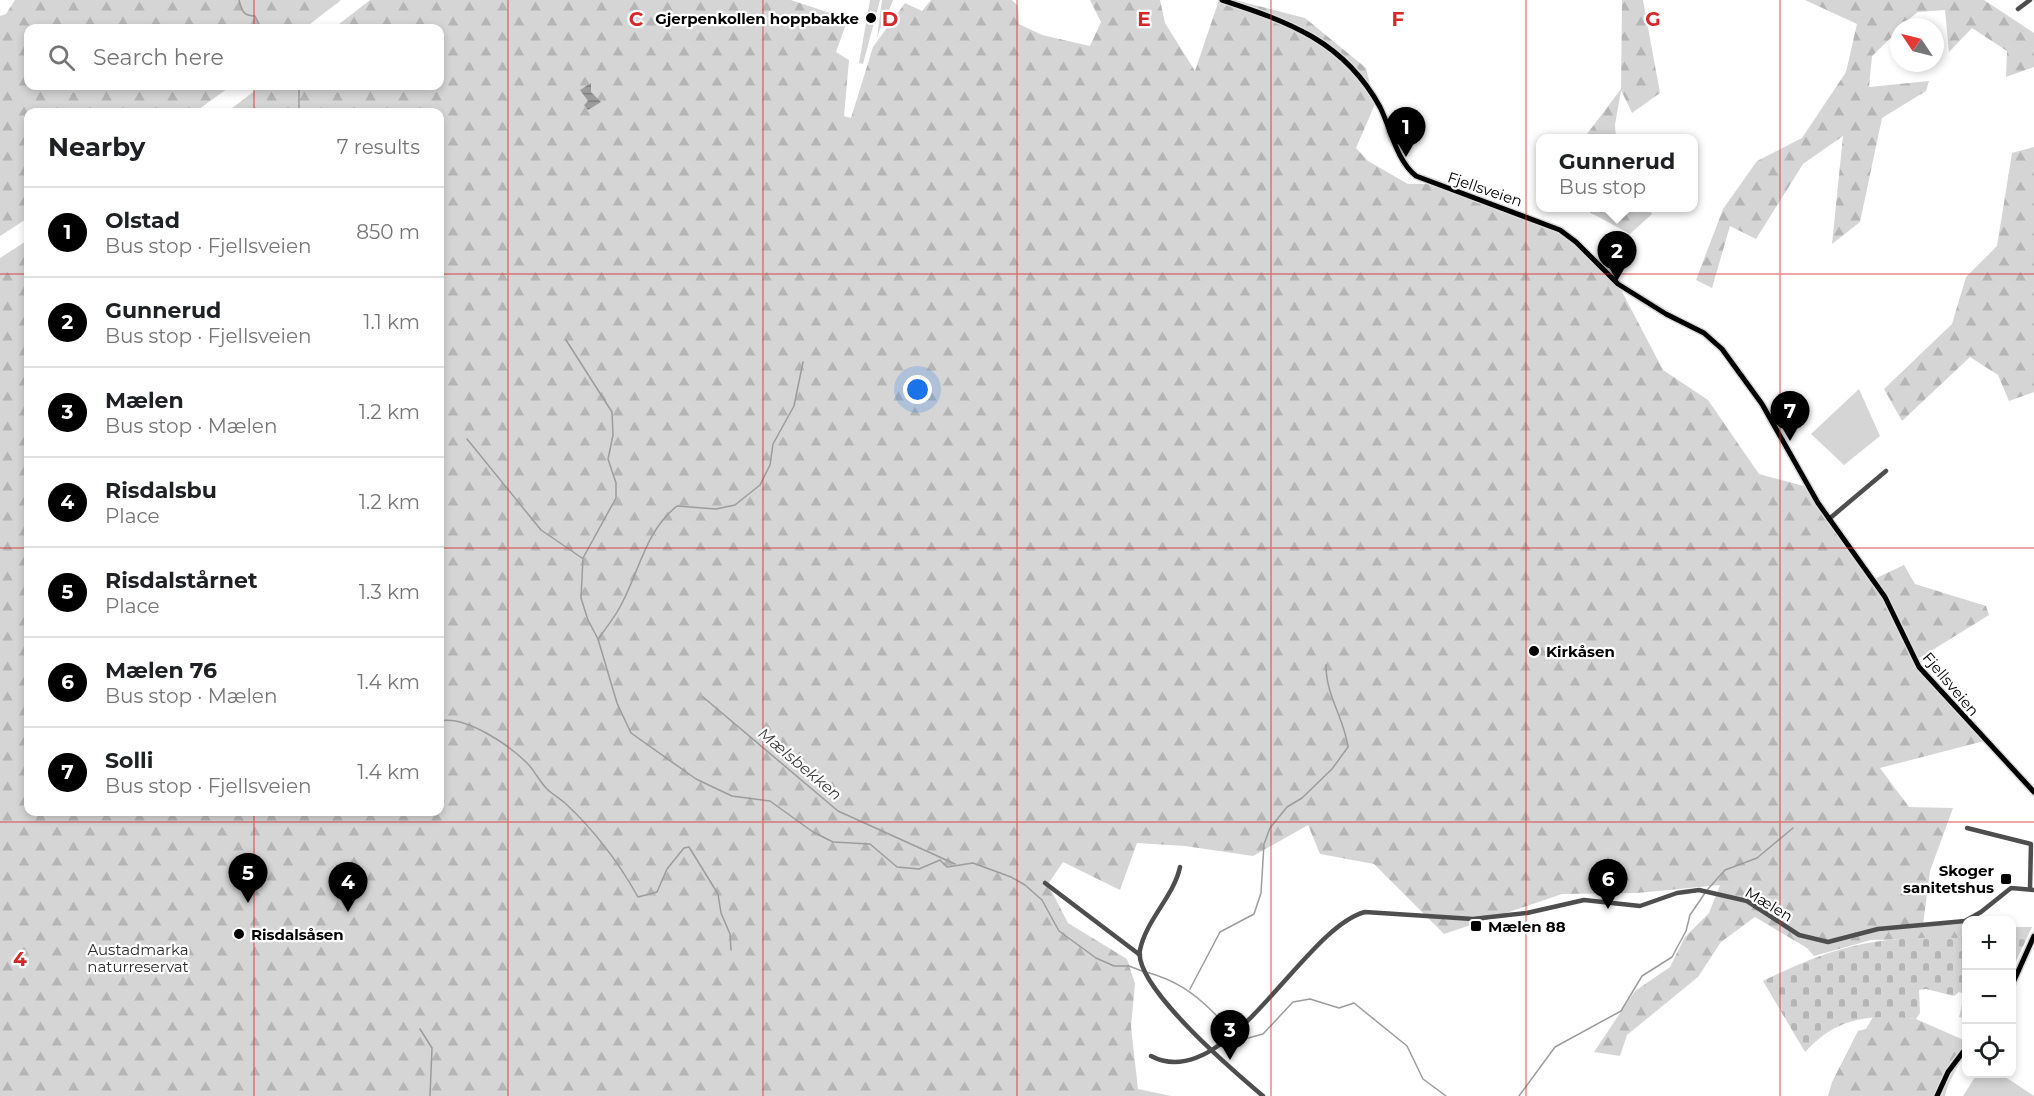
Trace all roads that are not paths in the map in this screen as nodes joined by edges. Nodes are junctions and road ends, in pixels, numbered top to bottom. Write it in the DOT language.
graph roads {
  1 [pos="1222,0"];
  2 [pos="2030,0"];
  3 [pos="2018,9"];
  4 [pos="1886,471"];
  5 [pos="1829,519"];
  6 [pos="2034,792"];
  7 [pos="1967,828"];
  8 [pos="1180,867"];
  9 [pos="1044,883"];
  10 [pos="2032,889"];
  11 [pos="2034,936"];
  12 [pos="1331,943"];
  13 [pos="1140,955"];
  14 [pos="2016,975"];
  15 [pos="1962,1053"];
  16 [pos="1151,1056"];
  17 [pos="1155,1062"];
  18 [pos="1239,1065"];
  19 [pos="1232,1073"];
  20 [pos="1263,1096"];
  21 [pos="1937,1096"];
  1 -- 5 [label="main road, Fjellsveien"];
  2 -- 3 [label="street"];
  4 -- 5 [label="street"];
  5 -- 6 [label="main road, Fjellsveien"];
  7 -- 10 [label="street"];
  8 -- 13 [label="street"];
  9 -- 13 [label="street"];
  10 -- 12 [label="street, Mælen"];
  11 -- 14 [label="main road"];
  13 -- 19 [label="street"];
  15 -- 21 [label="main road"];
  16 -- 17 [label="street"];
  18 -- 19 [label="street"];
  19 -- 20 [label="street"];
}
